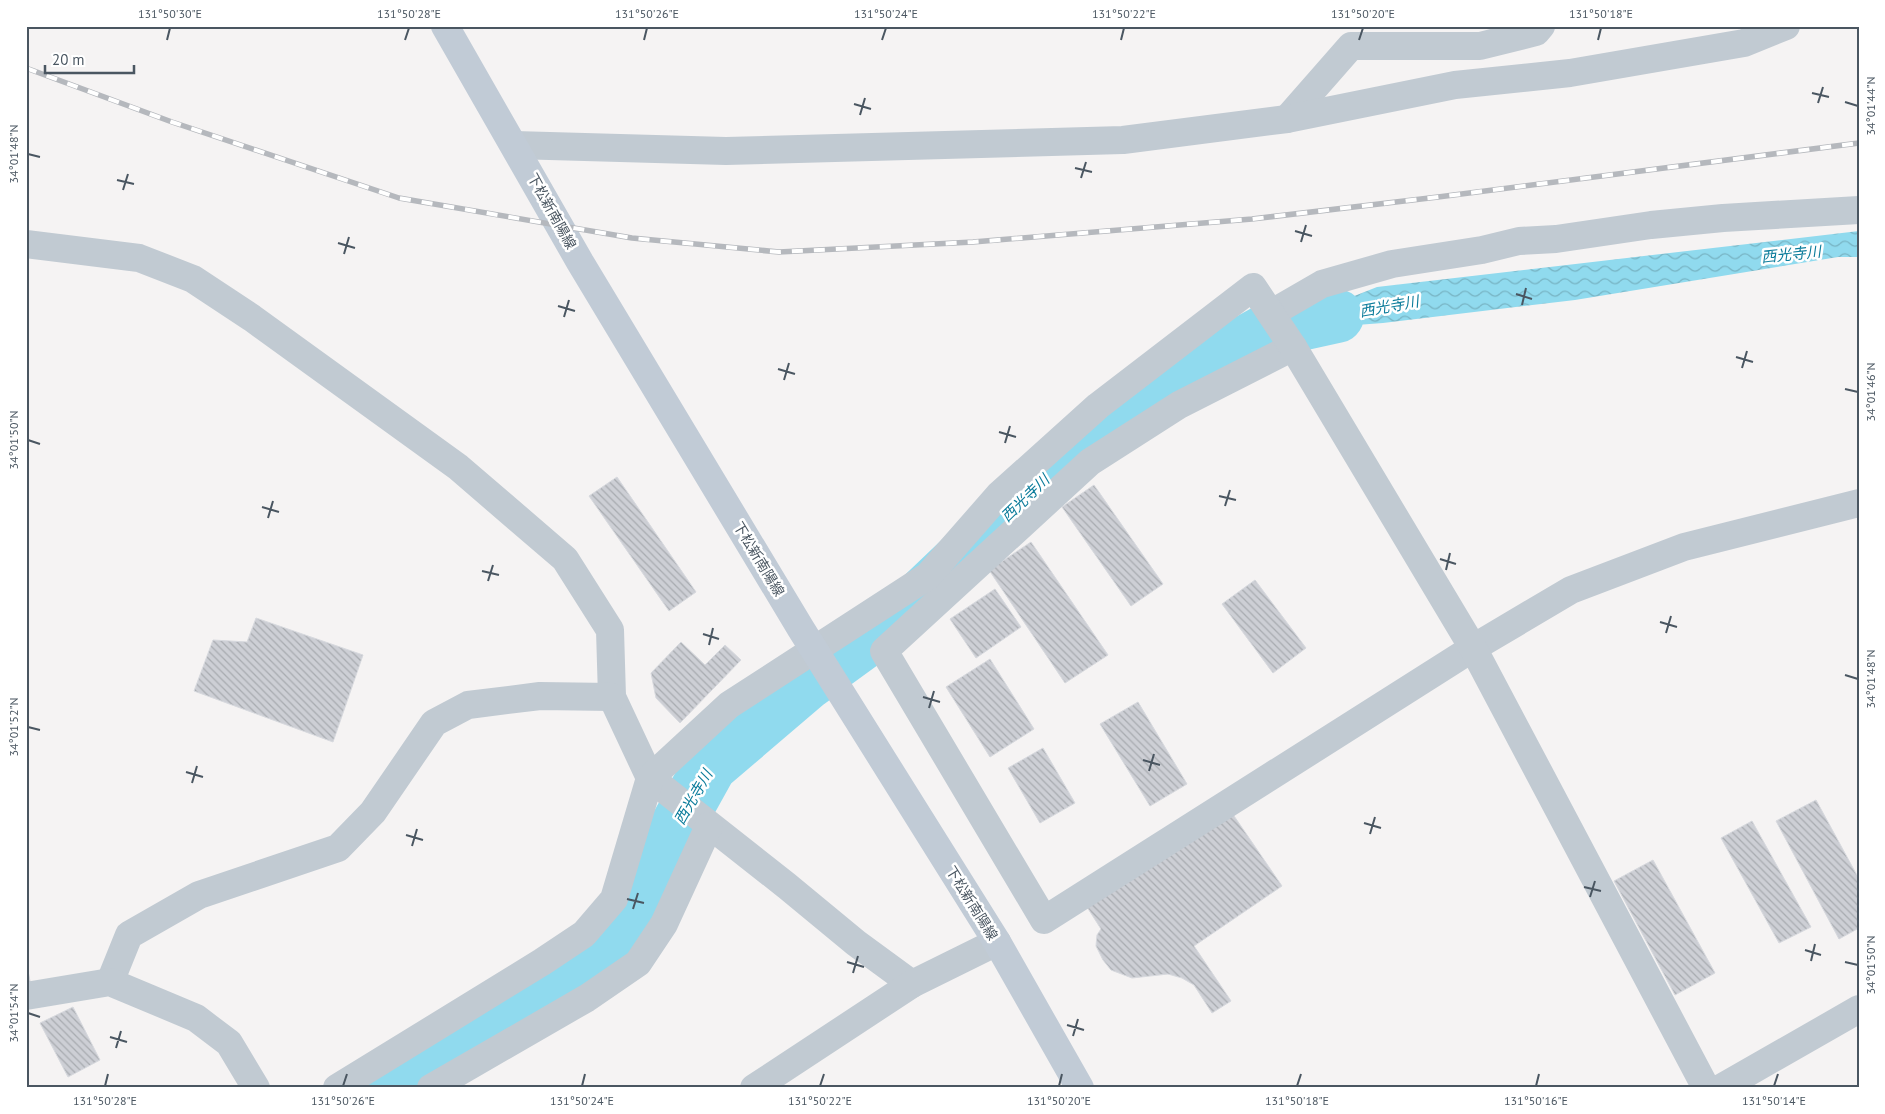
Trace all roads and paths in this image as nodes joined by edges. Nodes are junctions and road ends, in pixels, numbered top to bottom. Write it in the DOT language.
graph roads {
  1 [pos="445,26"];
  2 [pos="1541,26"];
  3 [pos="1786,26"];
  4 [pos="1287,119"];
  5 [pos="514,145"];
  6 [pos="1859,210"];
  7 [pos="26,244"];
  8 [pos="1272,313"];
  9 [pos="1293,347"];
  10 [pos="1859,504"];
  11 [pos="1473,648"];
  12 [pos="612,697"];
  13 [pos="650,778"];
  14 [pos="709,826"];
  15 [pos="997,942"];
  16 [pos="110,982"];
  17 [pos="912,984"];
  18 [pos="26,996"];
  19 [pos="1859,1009"];
  20 [pos="256,1088"];
  21 [pos="337,1088"];
  22 [pos="431,1088"];
  23 [pos="754,1088"];
  24 [pos="1080,1088"];
  25 [pos="1706,1088"];
  26 [pos="1721,1088"];
  1 -- 5 [label="main road, 下松新南陽線"];
  2 -- 4 [label="street"];
  3 -- 4 [label="street"];
  4 -- 5 [label="street"];
  5 -- 15 [label="main road, 下松新南陽線"];
  6 -- 8 [label="street"];
  7 -- 12 [label="street"];
  8 -- 9 [label="street"];
  8 -- 13 [label="street"];
  9 -- 11 [label="street"];
  9 -- 11 [label="street"];
  10 -- 11 [label="street"];
  11 -- 25 [label="street"];
  12 -- 13 [label="street"];
  12 -- 16 [label="street"];
  13 -- 14 [label="street"];
  13 -- 21 [label="street"];
  14 -- 17 [label="street"];
  14 -- 22 [label="street"];
  15 -- 17 [label="street"];
  15 -- 24 [label="main road, 下松新南陽線"];
  16 -- 18 [label="street"];
  16 -- 20 [label="street"];
  17 -- 23 [label="street"];
  19 -- 26 [label="street"];
}
